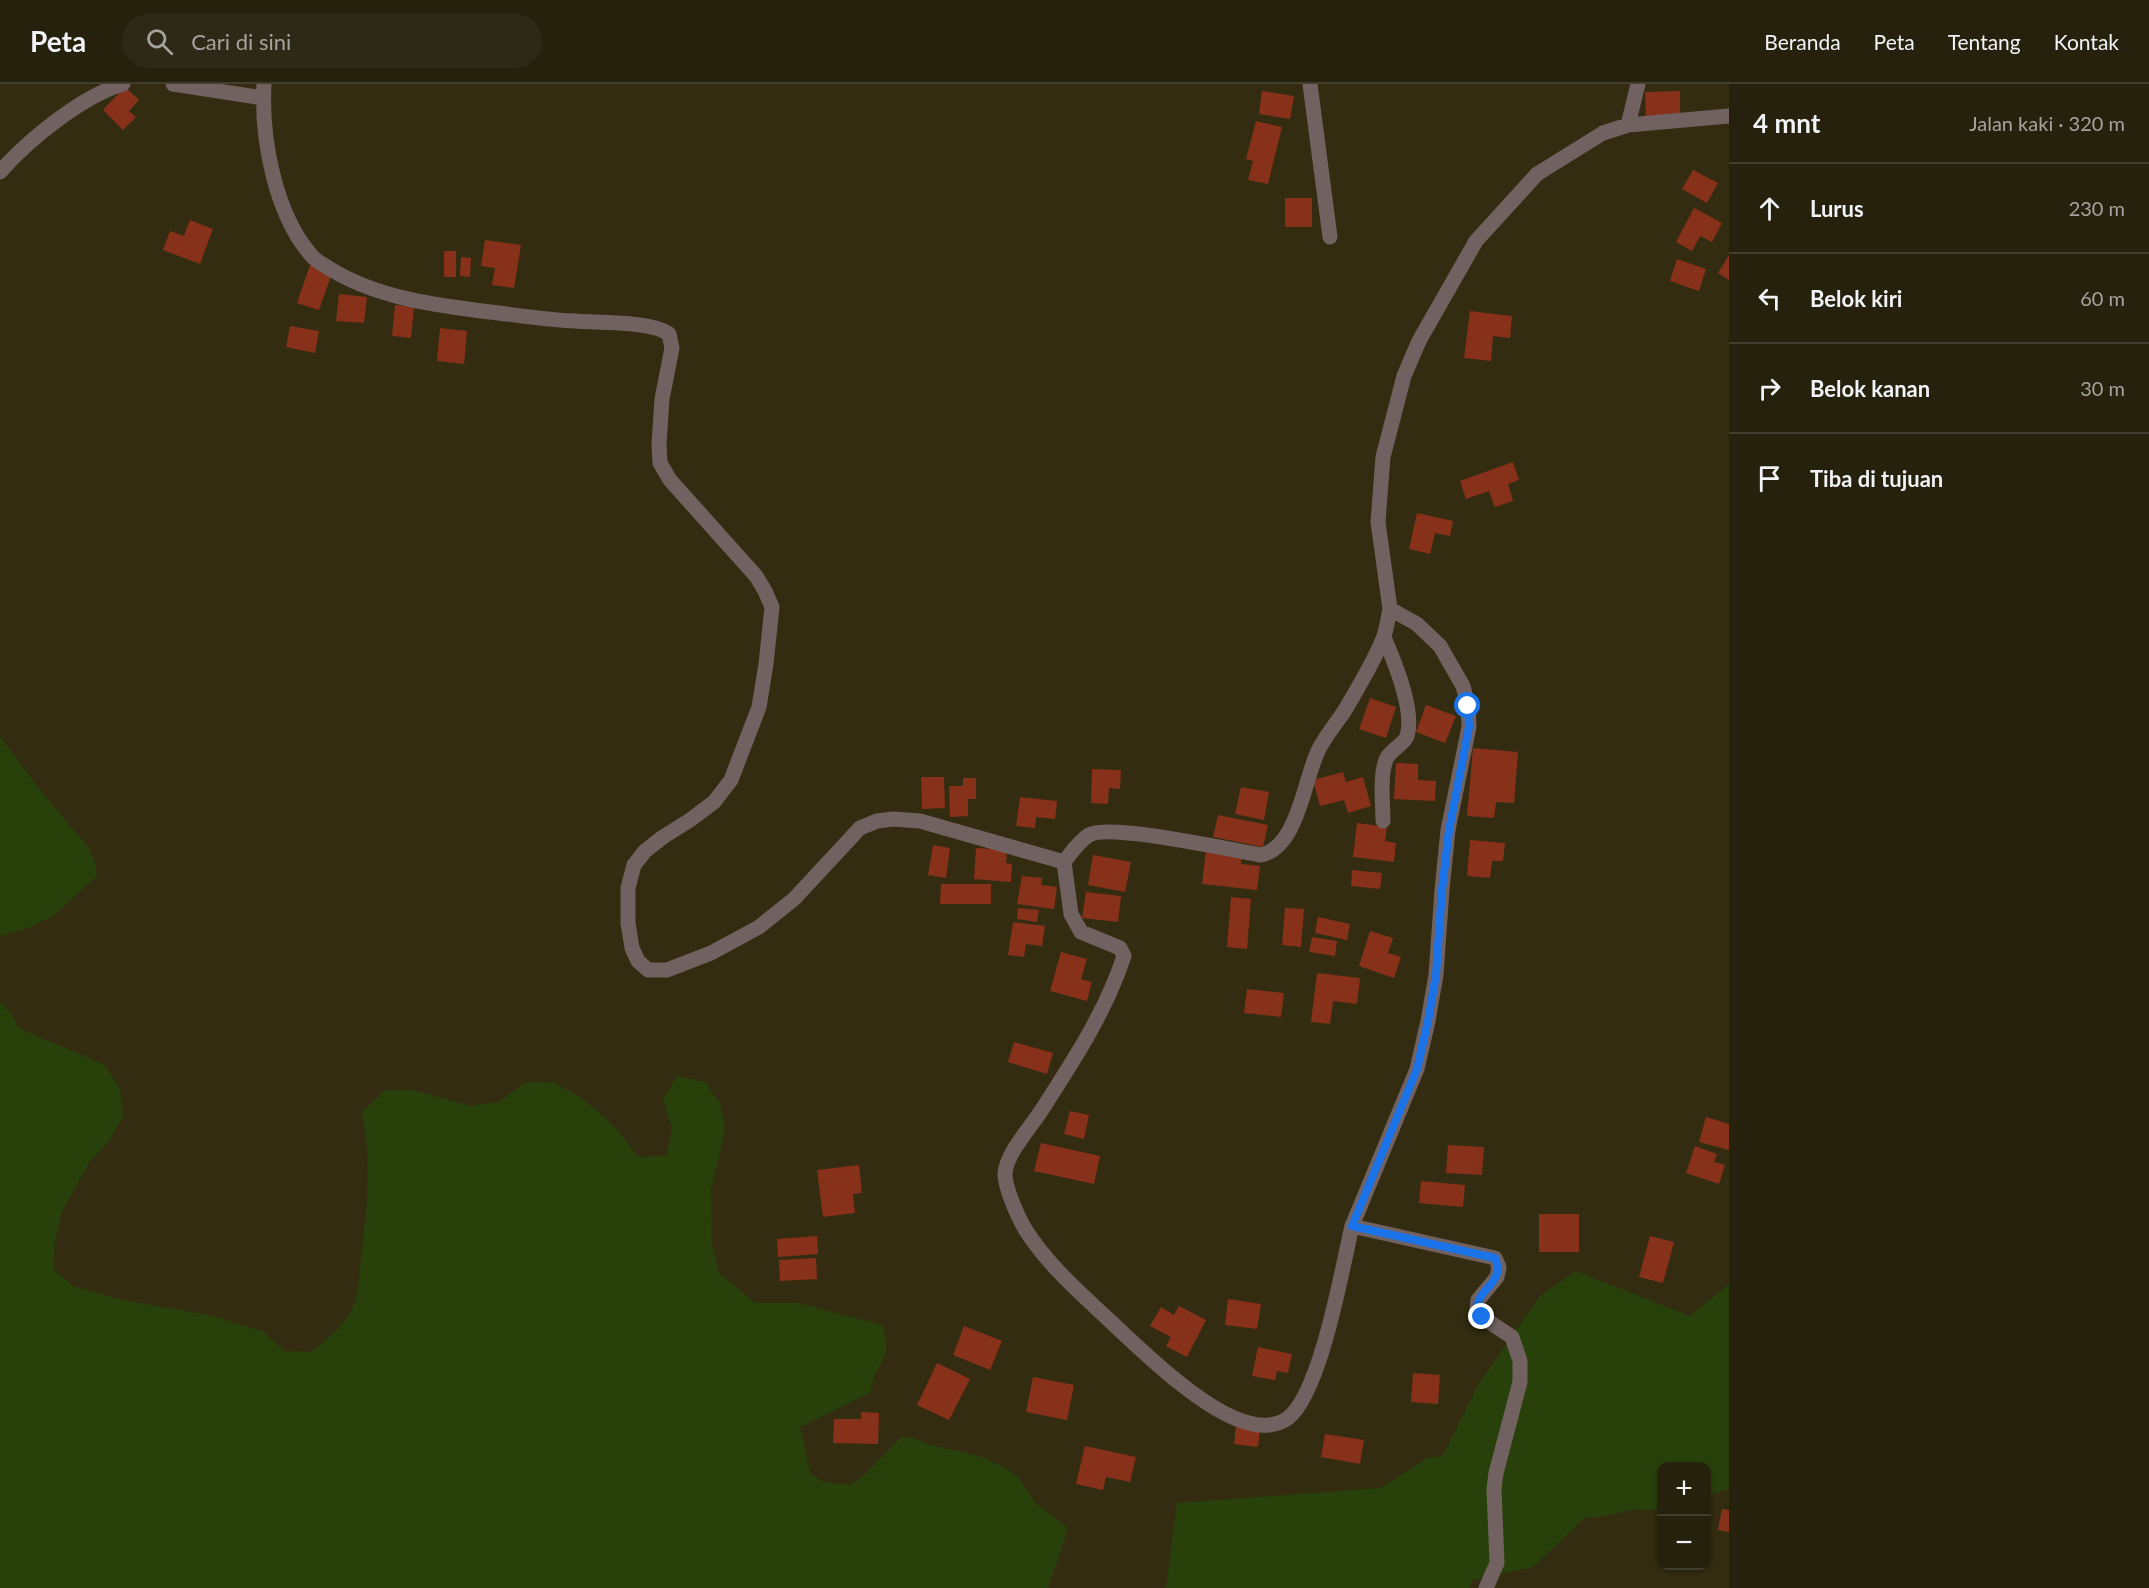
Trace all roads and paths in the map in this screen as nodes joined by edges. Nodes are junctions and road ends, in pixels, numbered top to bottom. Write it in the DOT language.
graph roads {
  1 [pos="123,84"];
  2 [pos="173,84"];
  3 [pos="1310,84"];
  4 [pos="1638,84"];
  5 [pos="264,91"];
  6 [pos="1729,116"];
  7 [pos="1628,125"];
  8 [pos="0,172"];
  9 [pos="1330,237"];
  10 [pos="1390,609"];
  11 [pos="1384,637"];
  12 [pos="1383,821"];
  13 [pos="1064,862"];
  14 [pos="1352,1226"];
  15 [pos="1486,1588"];
  1 -- 8 [label="street"];
  2 -- 5 [label="street"];
  3 -- 9 [label="street"];
  4 -- 7 [label="street"];
  5 -- 13 [label="street"];
  6 -- 7 [label="street"];
  7 -- 10 [label="street"];
  10 -- 11 [label="street"];
  10 -- 14 [label="street"];
  11 -- 12 [label="street"];
  11 -- 13 [label="street"];
  13 -- 14 [label="street"];
  14 -- 15 [label="street"];
}
